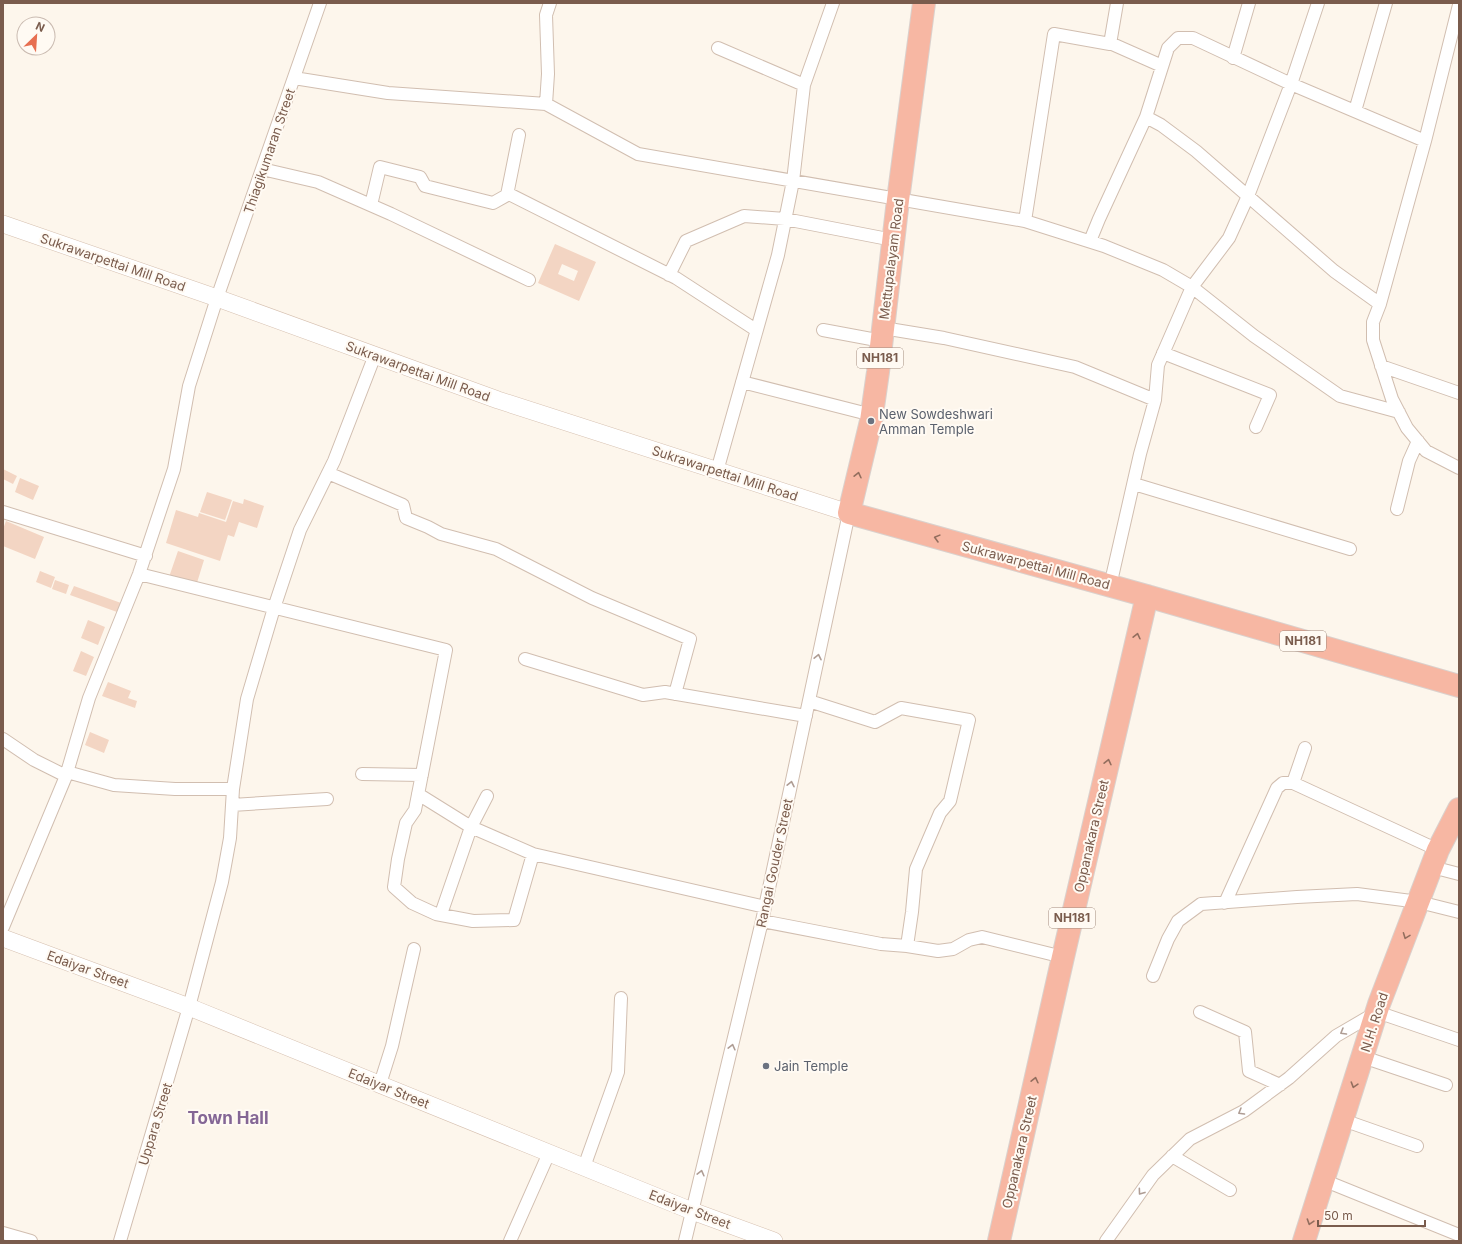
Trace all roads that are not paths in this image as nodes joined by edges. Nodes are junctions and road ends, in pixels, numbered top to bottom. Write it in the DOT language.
graph roads {
  1 [pos="320,3"];
  2 [pos="550,3"];
  3 [pos="833,3"];
  4 [pos="924,3"];
  5 [pos="1117,3"];
  6 [pos="1249,3"];
  7 [pos="1318,3"];
  8 [pos="1386,3"];
  9 [pos="1459,5"];
  10 [pos="1457,22"];
  11 [pos="1110,43"];
  12 [pos="718,48"];
  13 [pos="1233,58"];
  14 [pos="1162,66"];
  15 [pos="294,78"];
  16 [pos="1291,84"];
  17 [pos="804,85"];
  18 [pos="546,104"];
  19 [pos="1355,111"];
  20 [pos="1146,117"];
  21 [pos="519,135"];
  22 [pos="1425,141"];
  23 [pos="262,169"];
  24 [pos="793,181"];
  25 [pos="507,195"];
  26 [pos="1248,196"];
  27 [pos="898,200"];
  28 [pos="371,205"];
  29 [pos="785,219"];
  30 [pos="1025,222"];
  31 [pos="3,224"];
  32 [pos="893,240"];
  33 [pos="1090,241"];
  34 [pos="670,275"];
  35 [pos="529,280"];
  36 [pos="1192,287"];
  37 [pos="217,298"];
  38 [pos="1380,304"];
  39 [pos="756,330"];
  40 [pos="823,330"];
  41 [pos="882,335"];
  42 [pos="1163,353"];
  43 [pos="375,355"];
  44 [pos="1381,366"];
  45 [pos="742,382"];
  46 [pos="1459,393"];
  47 [pos="1155,400"];
  48 [pos="1399,412"];
  49 [pos="872,415"];
  50 [pos="1256,427"];
  51 [pos="1418,441"];
  52 [pos="1459,468"];
  53 [pos="717,471"];
  54 [pos="328,473"];
  55 [pos="1134,484"];
  56 [pos="1397,509"];
  57 [pos="3,512"];
  58 [pos="849,513"];
  59 [pos="1350,549"];
  60 [pos="146,556"];
  61 [pos="139,574"];
  62 [pos="1110,586"];
  63 [pos="1147,596"];
  64 [pos="274,608"];
  65 [pos="525,659"];
  66 [pos="1459,686"];
  67 [pos="675,694"];
  68 [pos="809,701"];
  69 [pos="806,716"];
  70 [pos="3,740"];
  71 [pos="1305,748"];
  72 [pos="66,774"];
  73 [pos="362,774"];
  74 [pos="422,775"];
  75 [pos="1293,783"];
  76 [pos="233,789"];
  77 [pos="418,794"];
  78 [pos="487,796"];
  79 [pos="327,799"];
  80 [pos="232,805"];
  81 [pos="1459,809"];
  82 [pos="471,828"];
  83 [pos="533,854"];
  84 [pos="1435,858"];
  85 [pos="1459,874"];
  86 [pos="1225,902"];
  87 [pos="1419,902"];
  88 [pos="765,907"];
  89 [pos="1459,912"];
  90 [pos="441,914"];
  91 [pos="762,921"];
  92 [pos="3,927"];
  93 [pos="3,938"];
  94 [pos="907,946"];
  95 [pos="414,949"];
  96 [pos="1062,957"];
  97 [pos="1153,976"];
  98 [pos="621,998"];
  99 [pos="189,1007"];
  100 [pos="1200,1012"];
  101 [pos="1377,1012"];
  102 [pos="1459,1040"];
  103 [pos="1363,1057"];
  104 [pos="380,1084"];
  105 [pos="1280,1085"];
  106 [pos="1446,1085"];
  107 [pos="1343,1120"];
  108 [pos="1416,1146"];
  109 [pos="549,1153"];
  110 [pos="1172,1156"];
  111 [pos="584,1167"];
  112 [pos="1323,1180"];
  113 [pos="1230,1190"];
  114 [pos="692,1211"];
  115 [pos="3,1233"];
  116 [pos="1459,1235"];
  117 [pos="31,1241"];
  118 [pos="120,1241"];
  119 [pos="510,1241"];
  120 [pos="685,1241"];
  121 [pos="774,1241"];
  122 [pos="999,1241"];
  123 [pos="1106,1241"];
  124 [pos="1304,1241"];
  1 -- 15 [label="street, Thiagikumaran Street"];
  2 -- 18 [label="street"];
  3 -- 17 [label="street"];
  4 -- 27 [label="highway, Mettupalayam Road / NH181"];
  5 -- 11 [label="street"];
  6 -- 13 [label="street"];
  7 -- 16 [label="street"];
  8 -- 19 [label="street"];
  9 -- 10 [label="street"];
  10 -- 22 [label="street"];
  11 -- 14 [label="street"];
  11 -- 30 [label="street"];
  12 -- 17 [label="street"];
  13 -- 14 [label="street"];
  13 -- 16 [label="street"];
  14 -- 20 [label="street"];
  15 -- 18 [label="street"];
  15 -- 23 [label="street, Thiagikumaran Street"];
  16 -- 19 [label="street"];
  16 -- 26 [label="street"];
  17 -- 24 [label="street"];
  18 -- 24 [label="street"];
  19 -- 22 [label="street"];
  20 -- 26 [label="street"];
  20 -- 33 [label="street"];
  21 -- 25 [label="street"];
  22 -- 38 [label="street"];
  23 -- 28 [label="street"];
  23 -- 37 [label="street, Thiagikumaran Street"];
  24 -- 27 [label="street"];
  24 -- 29 [label="street"];
  25 -- 28 [label="street"];
  25 -- 34 [label="street"];
  26 -- 36 [label="street"];
  26 -- 38 [label="street"];
  27 -- 30 [label="street"];
  27 -- 32 [label="highway, Mettupalayam Road / NH181"];
  28 -- 35 [label="street"];
  29 -- 32 [label="street"];
  29 -- 34 [label="street"];
  29 -- 39 [label="street"];
  30 -- 33 [label="street"];
  31 -- 37 [label="street, Sukrawarpettai Mill Road"];
  32 -- 41 [label="highway, Mettupalayam Road / NH181"];
  33 -- 36 [label="street"];
  34 -- 39 [label="street"];
  36 -- 42 [label="street"];
  36 -- 48 [label="street"];
  37 -- 43 [label="street, Sukrawarpettai Mill Road"];
  37 -- 60 [label="street, Thiagikumaran Street"];
  38 -- 44 [label="street"];
  39 -- 45 [label="street"];
  40 -- 41 [label="street"];
  41 -- 47 [label="street"];
  41 -- 49 [label="highway, Mettupalayam Road / NH181"];
  42 -- 47 [label="street"];
  42 -- 50 [label="street"];
  43 -- 53 [label="street, Sukrawarpettai Mill Road"];
  43 -- 54 [label="street, Uppara Street"];
  44 -- 46 [label="street"];
  44 -- 48 [label="street"];
  45 -- 49 [label="street"];
  45 -- 53 [label="street"];
  47 -- 55 [label="street"];
  48 -- 51 [label="street"];
  58 -- 49 [label="highway, Mettupalayam Road / NH181, one-way"];
  51 -- 52 [label="street"];
  51 -- 56 [label="street"];
  53 -- 58 [label="street, Sukrawarpettai Mill Road"];
  54 -- 64 [label="street, Uppara Street"];
  54 -- 67 [label="street"];
  55 -- 59 [label="street"];
  55 -- 62 [label="street"];
  57 -- 60 [label="street"];
  62 -- 58 [label="highway, Sukrawarpettai Mill Road / NH181, one-way"];
  68 -- 58 [label="street, Rangai Gouder Street, one-way"];
  60 -- 61 [label="street, Thiagikumaran Street"];
  61 -- 64 [label="street"];
  61 -- 72 [label="street, Thiagikumaran Street"];
  62 -- 63 [label="highway, Sukrawarpettai Mill Road / NH181"];
  63 -- 66 [label="highway, Sukrawarpettai Mill Road / NH181"];
  96 -- 63 [label="highway, Oppanakara Street / NH181, one-way"];
  64 -- 74 [label="street"];
  64 -- 76 [label="street, Uppara Street"];
  65 -- 67 [label="street"];
  67 -- 69 [label="street"];
  68 -- 69 [label="street, Rangai Gouder Street"];
  68 -- 94 [label="street"];
  88 -- 69 [label="street, Rangai Gouder Street, one-way"];
  70 -- 72 [label="street"];
  71 -- 75 [label="street"];
  72 -- 76 [label="street"];
  72 -- 92 [label="street, Thiagikumaran Street"];
  73 -- 74 [label="street"];
  74 -- 77 [label="street"];
  75 -- 84 [label="street"];
  75 -- 86 [label="street"];
  76 -- 80 [label="street, Uppara Street"];
  77 -- 82 [label="street"];
  77 -- 90 [label="street"];
  78 -- 82 [label="street"];
  79 -- 80 [label="street"];
  80 -- 99 [label="street, Uppara Street"];
  81 -- 84 [label="highway, N.H. Road"];
  82 -- 83 [label="street"];
  82 -- 90 [label="street"];
  83 -- 88 [label="street"];
  83 -- 90 [label="street"];
  84 -- 85 [label="street"];
  84 -- 87 [label="highway, N.H. Road"];
  86 -- 87 [label="street"];
  86 -- 97 [label="street"];
  87 -- 89 [label="street"];
  87 -- 101 [label="highway, N.H. Road, one-way"];
  88 -- 91 [label="street, Rangai Gouder Street"];
  91 -- 94 [label="street"];
  114 -- 91 [label="street, Rangai Gouder Street, one-way"];
  93 -- 99 [label="street, Edaiyar Street"];
  94 -- 96 [label="street"];
  95 -- 104 [label="street"];
  122 -- 96 [label="highway, Oppanakara Street / NH181, one-way"];
  98 -- 111 [label="street"];
  99 -- 104 [label="street, Edaiyar Street"];
  99 -- 118 [label="street, Uppara Street"];
  100 -- 105 [label="street"];
  101 -- 102 [label="street"];
  101 -- 103 [label="highway, N.H. Road"];
  101 -- 105 [label="street, one-way"];
  103 -- 106 [label="street"];
  103 -- 107 [label="highway, N.H. Road, one-way"];
  104 -- 109 [label="street, Edaiyar Street"];
  105 -- 110 [label="street, one-way"];
  107 -- 108 [label="street"];
  107 -- 112 [label="highway, N.H. Road"];
  109 -- 111 [label="street, Edaiyar Street"];
  109 -- 119 [label="street"];
  110 -- 113 [label="street"];
  110 -- 123 [label="street, one-way"];
  111 -- 114 [label="street, Edaiyar Street"];
  112 -- 116 [label="street"];
  112 -- 124 [label="highway, N.H. Road, one-way"];
  114 -- 120 [label="street, Rangai Gouder Street"];
  114 -- 121 [label="street, Edaiyar Street"];
  115 -- 117 [label="street"];
}
